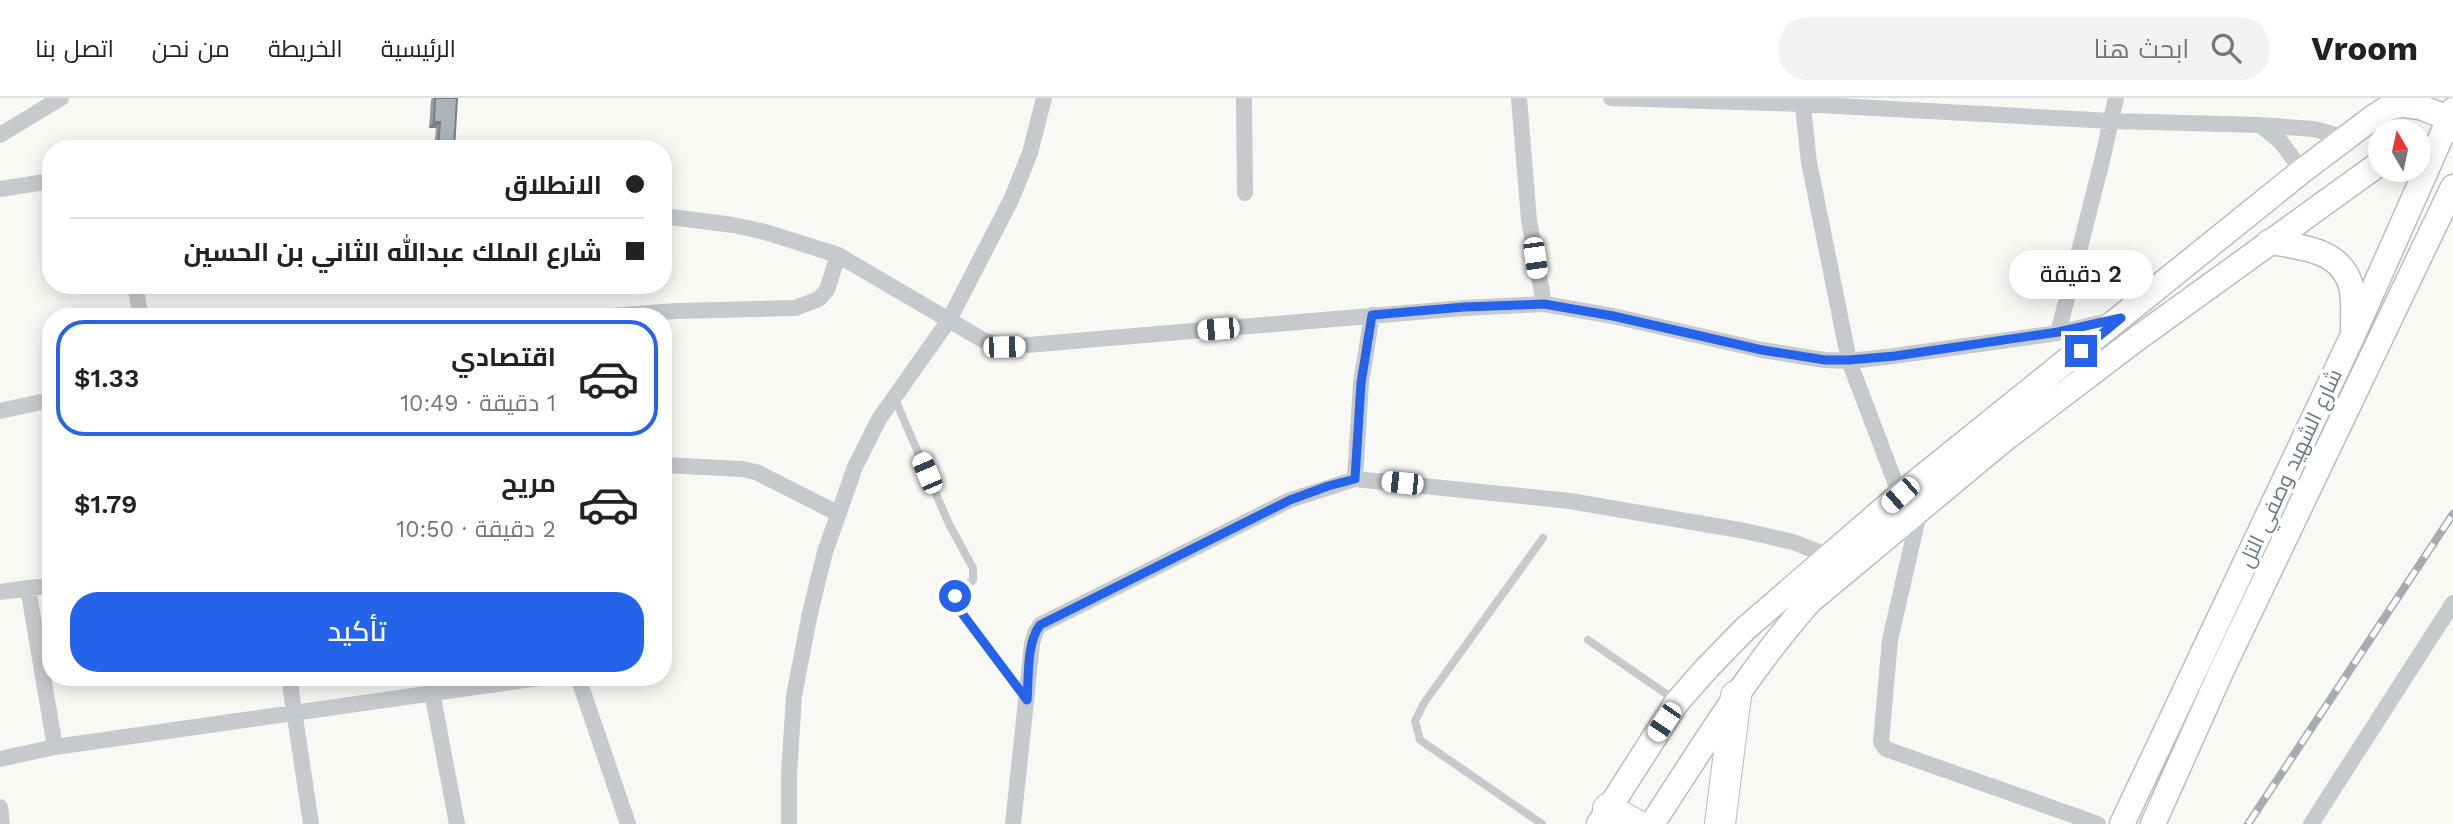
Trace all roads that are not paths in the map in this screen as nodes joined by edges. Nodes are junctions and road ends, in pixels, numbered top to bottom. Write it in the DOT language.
graph roads {
  1 [pos="61,98"];
  2 [pos="1044,98"];
  3 [pos="1244,98"];
  4 [pos="1519,98"];
  5 [pos="1611,98"];
  6 [pos="2116,98"];
  7 [pos="2379,98"];
  8 [pos="1802,101"];
  9 [pos="2452,118"];
  10 [pos="2110,121"];
  11 [pos="2260,125"];
  12 [pos="2431,130"];
  13 [pos="2350,134"];
  14 [pos="0,135"];
  15 [pos="2302,171"];
  16 [pos="2368,172"];
  17 [pos="42,182"];
  18 [pos="2453,187"];
  19 [pos="0,189"];
  20 [pos="1245,193"];
  21 [pos="672,217"];
  22 [pos="2269,242"];
  23 [pos="838,255"];
  24 [pos="1544,304"];
  25 [pos="672,311"];
  26 [pos="1372,315"];
  27 [pos="2121,318"];
  28 [pos="949,320"];
  29 [pos="2058,332"];
  30 [pos="2353,335"];
  31 [pos="1849,360"];
  32 [pos="894,397"];
  33 [pos="42,402"];
  34 [pos="0,411"];
  35 [pos="672,465"];
  36 [pos="1355,479"];
  37 [pos="1910,502"];
  38 [pos="839,514"];
  39 [pos="1543,538"];
  40 [pos="1829,556"];
  41 [pos="42,587"];
  42 [pos="28,589"];
  43 [pos="0,592"];
  44 [pos="2453,603"];
  45 [pos="1588,640"];
  46 [pos="42,671"];
  47 [pos="45,686"];
  48 [pos="291,686"];
  49 [pos="477,686"];
  50 [pos="581,686"];
  51 [pos="432,692"];
  52 [pos="1736,696"];
  53 [pos="1027,700"];
  54 [pos="1677,702"];
  55 [pos="295,712"];
  56 [pos="55,747"];
  57 [pos="0,759"];
  58 [pos="0,807"];
  59 [pos="1604,817"];
  60 [pos="2,824"];
  61 [pos="311,824"];
  62 [pos="457,824"];
  63 [pos="628,824"];
  64 [pos="789,824"];
  65 [pos="1013,824"];
  66 [pos="1542,824"];
  67 [pos="1635,824"];
  68 [pos="1652,824"];
  69 [pos="1720,824"];
  70 [pos="2098,824"];
  71 [pos="2122,824"];
  72 [pos="2153,824"];
  73 [pos="2311,824"];
  1 -- 14 [label="street"];
  2 -- 28 [label="street"];
  3 -- 20 [label="street"];
  4 -- 24 [label="street"];
  5 -- 8 [label="street"];
  6 -- 10 [label="street"];
  7 -- 13 [label="main road"];
  8 -- 10 [label="street"];
  8 -- 31 [label="street"];
  9 -- 12 [label="main road"];
  9 -- 13 [label="main road"];
  9 -- 30 [label="main road, شارع الشهيد وصفي التل"];
  10 -- 11 [label="street"];
  10 -- 29 [label="street"];
  11 -- 13 [label="street"];
  11 -- 15 [label="street"];
  13 -- 15 [label="main road"];
  15 -- 27 [label="main road"];
  16 -- 22 [label="main road"];
  17 -- 19 [label="street"];
  18 -- 72 [label="main road, شارع الشهيد وصفي التل"];
  21 -- 23 [label="street"];
  22 -- 30 [label="main road"];
  22 -- 37 [label="main road"];
  23 -- 25 [label="street"];
  23 -- 28 [label="street"];
  24 -- 26 [label="street"];
  24 -- 31 [label="street"];
  26 -- 28 [label="street"];
  26 -- 36 [label="street"];
  27 -- 29 [label="street"];
  27 -- 37 [label="main road"];
  28 -- 32 [label="street"];
  29 -- 31 [label="street"];
  30 -- 71 [label="main road, شارع الشهيد وصفي التل"];
  31 -- 37 [label="street"];
  32 -- 38 [label="street"];
  32 -- 53 [label="lane"];
  33 -- 34 [label="street"];
  35 -- 38 [label="street"];
  36 -- 40 [label="street"];
  36 -- 53 [label="street"];
  37 -- 40 [label="main road"];
  37 -- 52 [label="main road"];
  37 -- 70 [label="street"];
  38 -- 64 [label="street"];
  39 -- 66 [label="lane"];
  40 -- 54 [label="main road"];
  41 -- 42 [label="street"];
  42 -- 43 [label="street"];
  42 -- 46 [label="street"];
  44 -- 73 [label="street"];
  45 -- 54 [label="lane"];
  47 -- 56 [label="street"];
  48 -- 55 [label="street"];
  49 -- 51 [label="street"];
  50 -- 63 [label="street"];
  51 -- 55 [label="street"];
  51 -- 62 [label="street"];
  52 -- 68 [label="main road"];
  52 -- 69 [label="highway"];
  53 -- 65 [label="street"];
  54 -- 59 [label="main road"];
  55 -- 56 [label="street"];
  55 -- 61 [label="street"];
  56 -- 57 [label="street"];
  58 -- 60 [label="street"];
  59 -- 67 [label="highway"];
}
